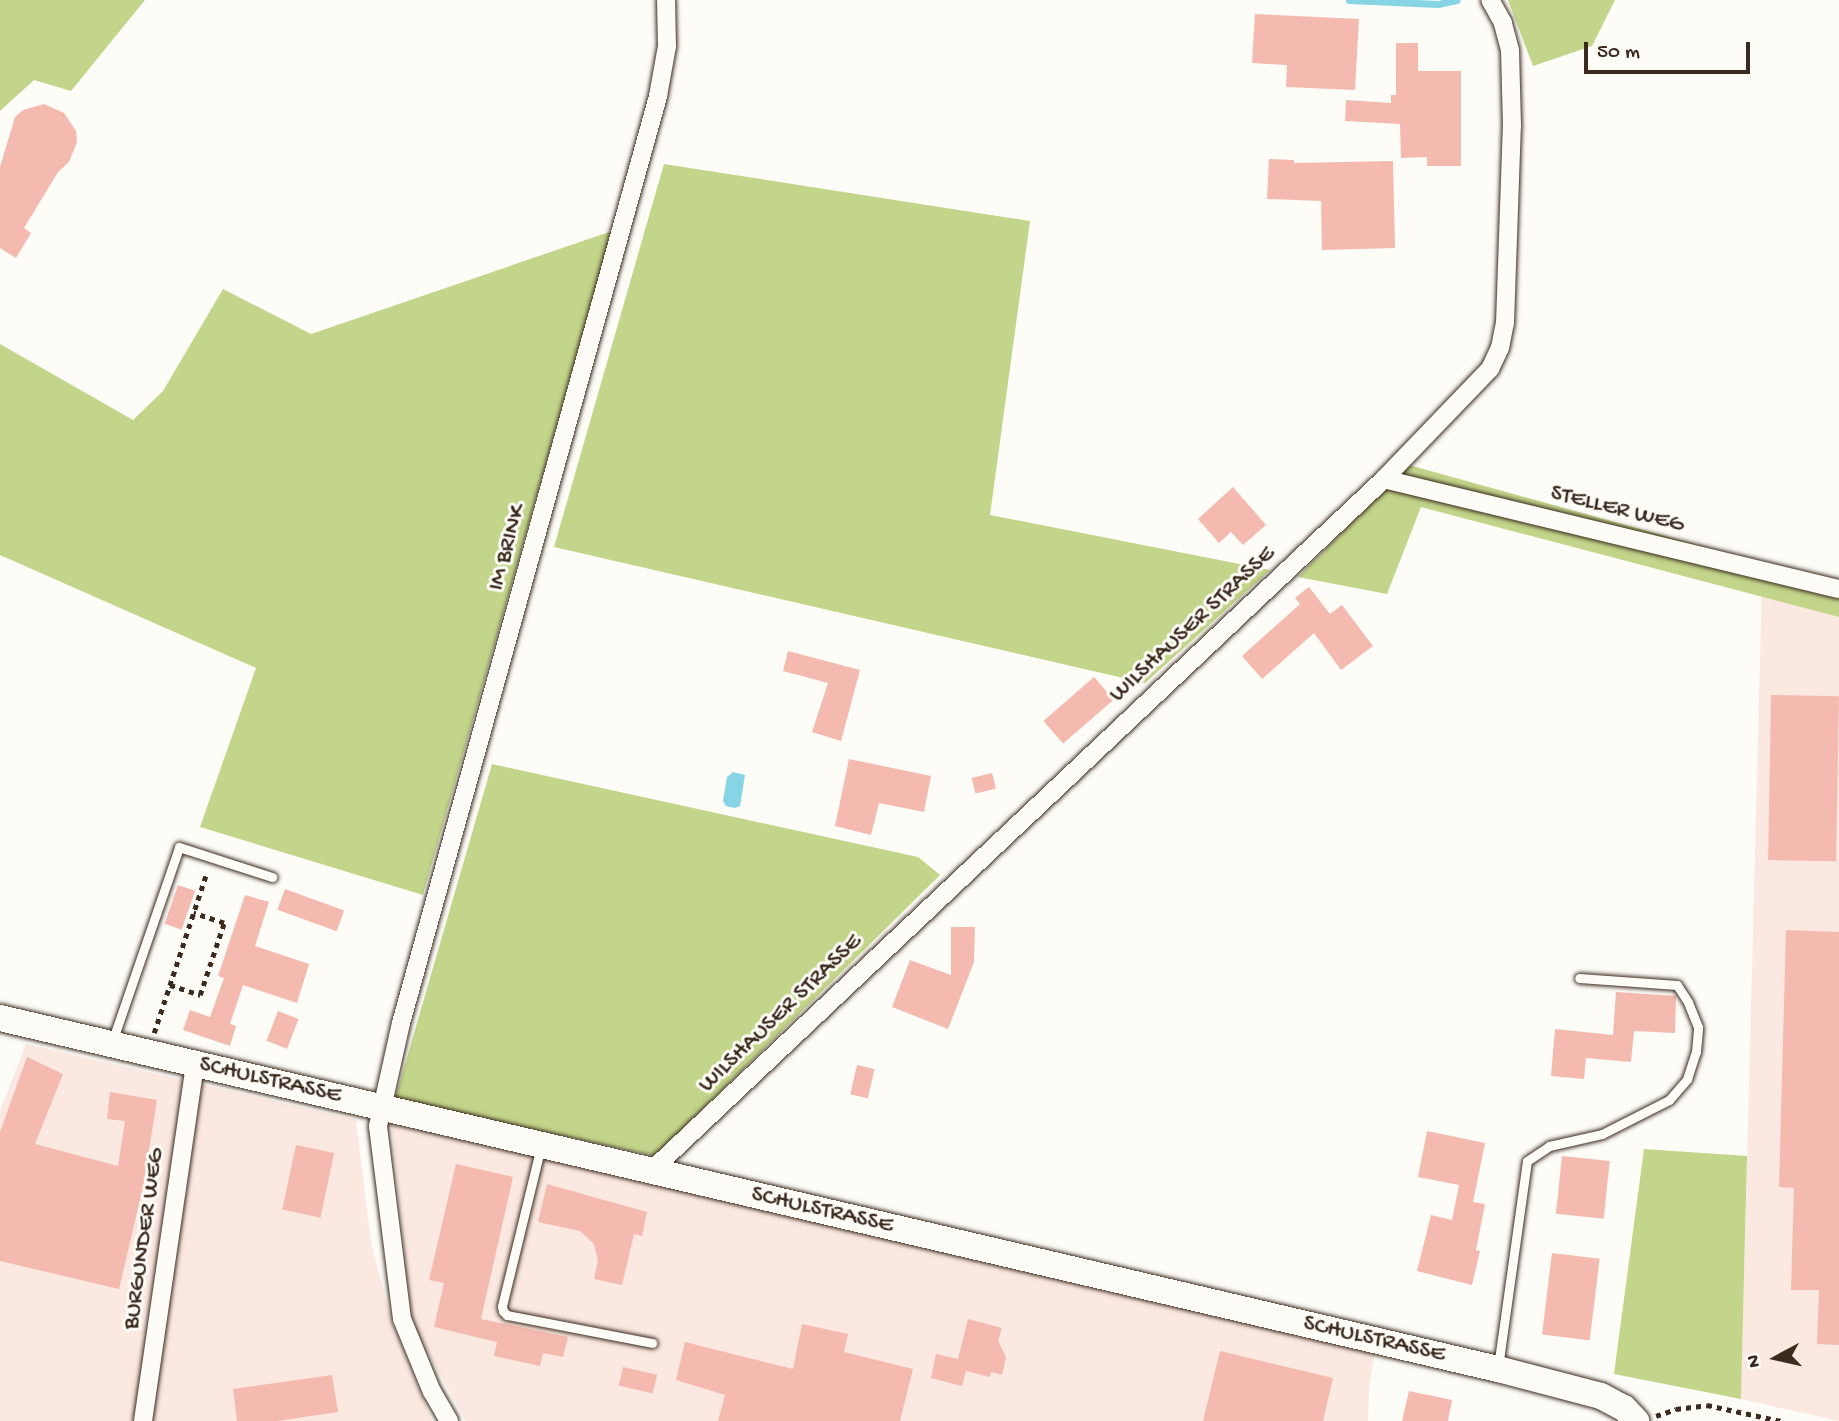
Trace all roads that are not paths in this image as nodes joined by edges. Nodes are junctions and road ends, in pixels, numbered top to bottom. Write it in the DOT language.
graph roads {
  1 [pos="666,0"];
  2 [pos="1490,0"];
  3 [pos="1384,479"];
  4 [pos="1839,589"];
  5 [pos="272,877"];
  6 [pos="1579,978"];
  7 [pos="0,1018"];
  8 [pos="111,1044"];
  9 [pos="195,1063"];
  10 [pos="382,1106"];
  11 [pos="542,1145"];
  12 [pos="652,1171"];
  13 [pos="652,1343"];
  14 [pos="1498,1369"];
  15 [pos="143,1421"];
  16 [pos="449,1421"];
  17 [pos="1636,1421"];
  1 -- 10 [label="street, IM BRINK"];
  2 -- 3 [label="street, WILSHAUSER STRASSE"];
  3 -- 4 [label="street, STELLER WEG"];
  3 -- 12 [label="street, WILSHAUSER STRASSE"];
  5 -- 8 [label="lane"];
  6 -- 14 [label="lane"];
  7 -- 8 [label="street, SCHULSTRASSE"];
  8 -- 9 [label="street, SCHULSTRASSE"];
  9 -- 10 [label="street, SCHULSTRASSE"];
  9 -- 15 [label="street, BURGUNDER WEG"];
  10 -- 11 [label="street, SCHULSTRASSE"];
  10 -- 16 [label="street, IM BRINK"];
  11 -- 12 [label="street, SCHULSTRASSE"];
  11 -- 13 [label="lane"];
  12 -- 14 [label="street, SCHULSTRASSE"];
  14 -- 17 [label="street, SCHULSTRASSE"];
}
